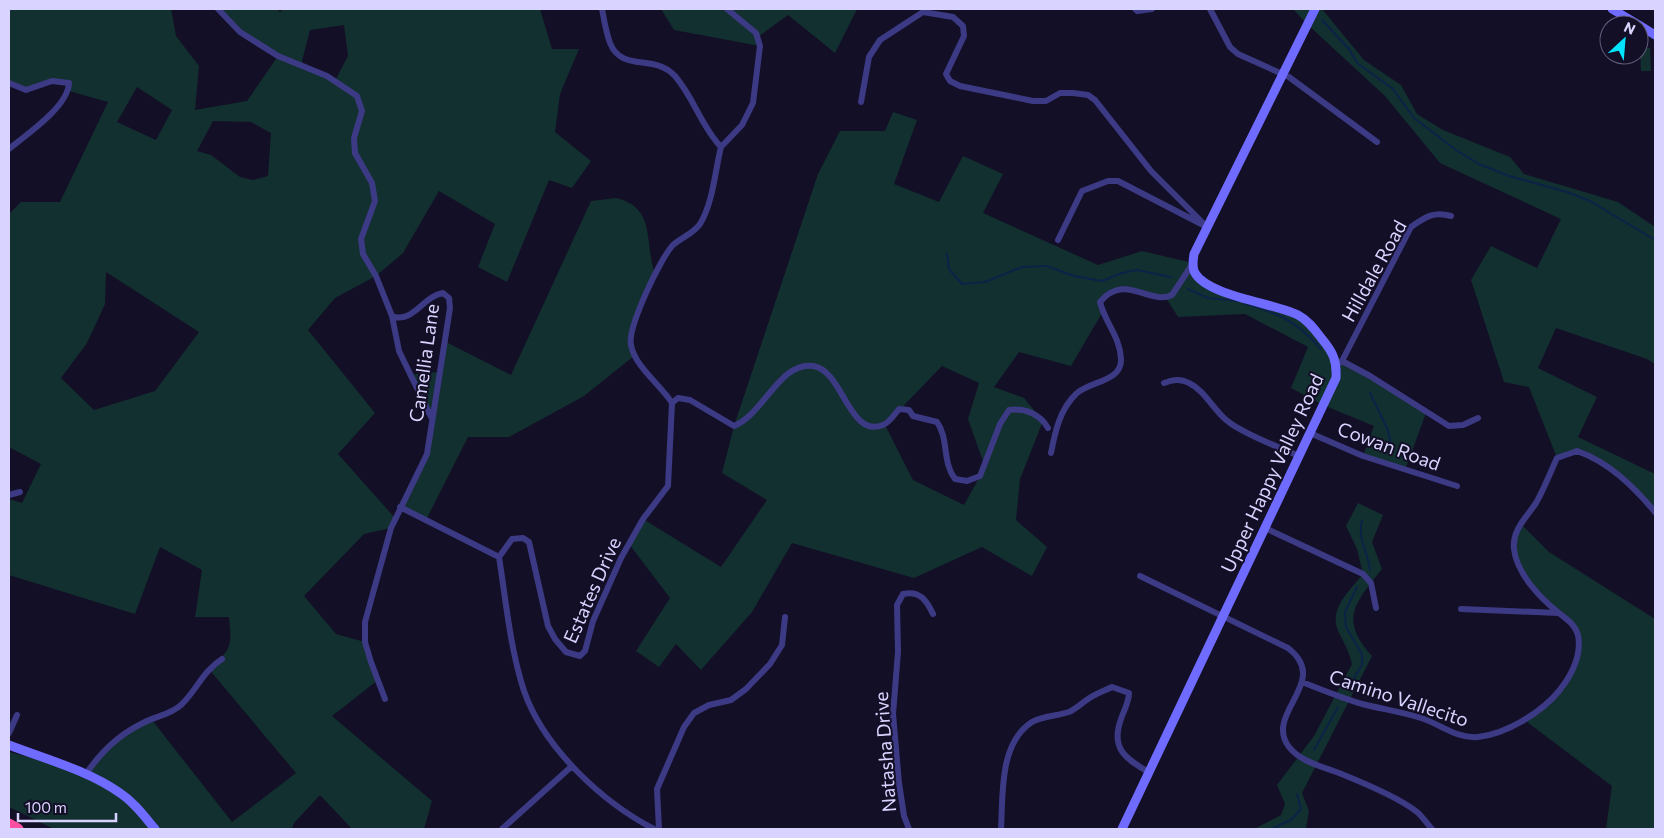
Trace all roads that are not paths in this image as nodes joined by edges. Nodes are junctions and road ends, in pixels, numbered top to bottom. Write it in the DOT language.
graph roads {
  1 [pos="218,9"];
  2 [pos="602,9"];
  3 [pos="727,9"];
  4 [pos="1135,9"];
  5 [pos="1152,9"];
  6 [pos="1210,9"];
  7 [pos="1315,9"];
  8 [pos="1281,74"];
  9 [pos="9,83"];
  10 [pos="861,102"];
  11 [pos="1377,142"];
  12 [pos="721,147"];
  13 [pos="9,149"];
  14 [pos="1451,216"];
  15 [pos="1207,227"];
  16 [pos="1058,240"];
  17 [pos="1192,263"];
  18 [pos="392,316"];
  19 [pos="1339,363"];
  20 [pos="1164,383"];
  21 [pos="672,402"];
  22 [pos="432,418"];
  23 [pos="1478,418"];
  24 [pos="1048,428"];
  25 [pos="1310,433"];
  26 [pos="1051,453"];
  27 [pos="1300,456"];
  28 [pos="1458,486"];
  29 [pos="20,492"];
  30 [pos="9,495"];
  31 [pos="400,507"];
  32 [pos="1655,512"];
  33 [pos="1265,528"];
  34 [pos="499,557"];
  35 [pos="1140,576"];
  36 [pos="1376,608"];
  37 [pos="1461,609"];
  38 [pos="1558,613"];
  39 [pos="933,614"];
  40 [pos="1224,616"];
  41 [pos="785,617"];
  42 [pos="222,659"];
  43 [pos="1302,682"];
  44 [pos="385,699"];
  45 [pos="17,715"];
  46 [pos="9,733"];
  47 [pos="9,745"];
  48 [pos="572,766"];
  49 [pos="1150,772"];
  50 [pos="86,774"];
  51 [pos="9,824"];
  52 [pos="18,829"];
  53 [pos="155,829"];
  54 [pos="502,829"];
  55 [pos="654,829"];
  56 [pos="659,829"];
  57 [pos="909,829"];
  58 [pos="1001,829"];
  59 [pos="1122,829"];
  60 [pos="1432,829"];
  1 -- 18 [label="street, Camellia Lane"];
  2 -- 12 [label="street"];
  3 -- 12 [label="street"];
  4 -- 5 [label="street"];
  6 -- 8 [label="street"];
  7 -- 8 [label="street"];
  8 -- 11 [label="street"];
  8 -- 15 [label="street"];
  9 -- 13 [label="street"];
  10 -- 15 [label="street"];
  12 -- 21 [label="street"];
  14 -- 19 [label="street, Hilldale Road"];
  15 -- 16 [label="street"];
  15 -- 17 [label="street"];
  17 -- 19 [label="street, Upper Happy Valley Road"];
  17 -- 26 [label="street"];
  18 -- 22 [label="street"];
  18 -- 22 [label="street, Camellia Lane"];
  19 -- 23 [label="street, Cowan Road"];
  19 -- 25 [label="street, Upper Happy Valley Road"];
  20 -- 27 [label="street"];
  21 -- 24 [label="street"];
  21 -- 34 [label="street, Estates Drive"];
  22 -- 31 [label="street, Camellia Lane"];
  25 -- 27 [label="street, Upper Happy Valley Road"];
  25 -- 28 [label="street, Cowan Road"];
  27 -- 33 [label="street, Upper Happy Valley Road"];
  29 -- 30 [label="street"];
  31 -- 34 [label="street"];
  31 -- 44 [label="street, Camellia Lane"];
  32 -- 38 [label="street, Camino Vallecito"];
  33 -- 36 [label="street"];
  33 -- 40 [label="street, Upper Happy Valley Road"];
  34 -- 48 [label="street"];
  35 -- 40 [label="street"];
  37 -- 38 [label="street"];
  38 -- 43 [label="street, Camino Vallecito"];
  39 -- 57 [label="street, Natasha Drive"];
  40 -- 43 [label="street"];
  40 -- 49 [label="street, Upper Happy Valley Road"];
  41 -- 56 [label="street"];
  42 -- 50 [label="street"];
  43 -- 60 [label="street"];
  45 -- 46 [label="street"];
  47 -- 50 [label="street"];
  48 -- 54 [label="street"];
  48 -- 55 [label="street"];
  49 -- 58 [label="street"];
  49 -- 59 [label="street, Upper Happy Valley Road"];
  50 -- 53 [label="street"];
  51 -- 52 [label="highway"];
}
